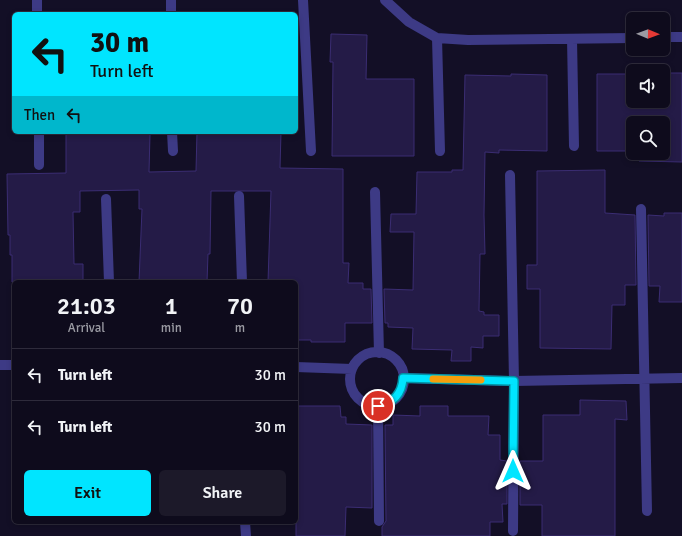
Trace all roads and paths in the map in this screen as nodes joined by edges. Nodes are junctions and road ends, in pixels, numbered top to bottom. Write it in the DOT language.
graph roads {
  1 [pos="37,0"];
  2 [pos="171,0"];
  3 [pos="303,0"];
  4 [pos="385,0"];
  5 [pos="37,12"];
  6 [pos="171,12"];
  7 [pos="670,37"];
  8 [pos="682,37"];
  9 [pos="437,38"];
  10 [pos="626,38"];
  11 [pos="572,39"];
  12 [pos="39,134"];
  13 [pos="172,134"];
  14 [pos="574,146"];
  15 [pos="172,151"];
  16 [pos="310,151"];
  17 [pos="440,151"];
  18 [pos="39,165"];
  19 [pos="510,175"];
  20 [pos="375,192"];
  21 [pos="239,196"];
  22 [pos="106,199"];
  23 [pos="641,209"];
  24 [pos="108,280"];
  25 [pos="242,280"];
  26 [pos="379,352"];
  27 [pos="0,365"];
  28 [pos="12,365"];
  29 [pos="298,367"];
  30 [pos="352,369"];
  31 [pos="403,378"];
  32 [pos="682,378"];
  33 [pos="644,379"];
  34 [pos="514,381"];
  35 [pos="378,406"];
  36 [pos="647,511"];
  37 [pos="379,521"];
  38 [pos="245,524"];
  39 [pos="513,531"];
  40 [pos="246,536"];
  1 -- 5 [label="street"];
  2 -- 6 [label="street"];
  3 -- 16 [label="street"];
  4 -- 9 [label="street"];
  7 -- 8 [label="street"];
  9 -- 11 [label="street"];
  9 -- 17 [label="street"];
  10 -- 11 [label="street"];
  11 -- 14 [label="street"];
  12 -- 18 [label="street"];
  13 -- 15 [label="street"];
  19 -- 34 [label="street"];
  20 -- 26 [label="street"];
  21 -- 25 [label="street"];
  22 -- 24 [label="street"];
  23 -- 33 [label="street"];
  26 -- 30 [label="street"];
  26 -- 31 [label="street"];
  27 -- 28 [label="street"];
  29 -- 30 [label="street"];
  30 -- 35 [label="street"];
  31 -- 34 [label="street"];
  31 -- 35 [label="street"];
  32 -- 33 [label="street"];
  33 -- 34 [label="street"];
  33 -- 36 [label="street"];
  34 -- 39 [label="street"];
  35 -- 37 [label="street"];
  38 -- 40 [label="street"];
}
